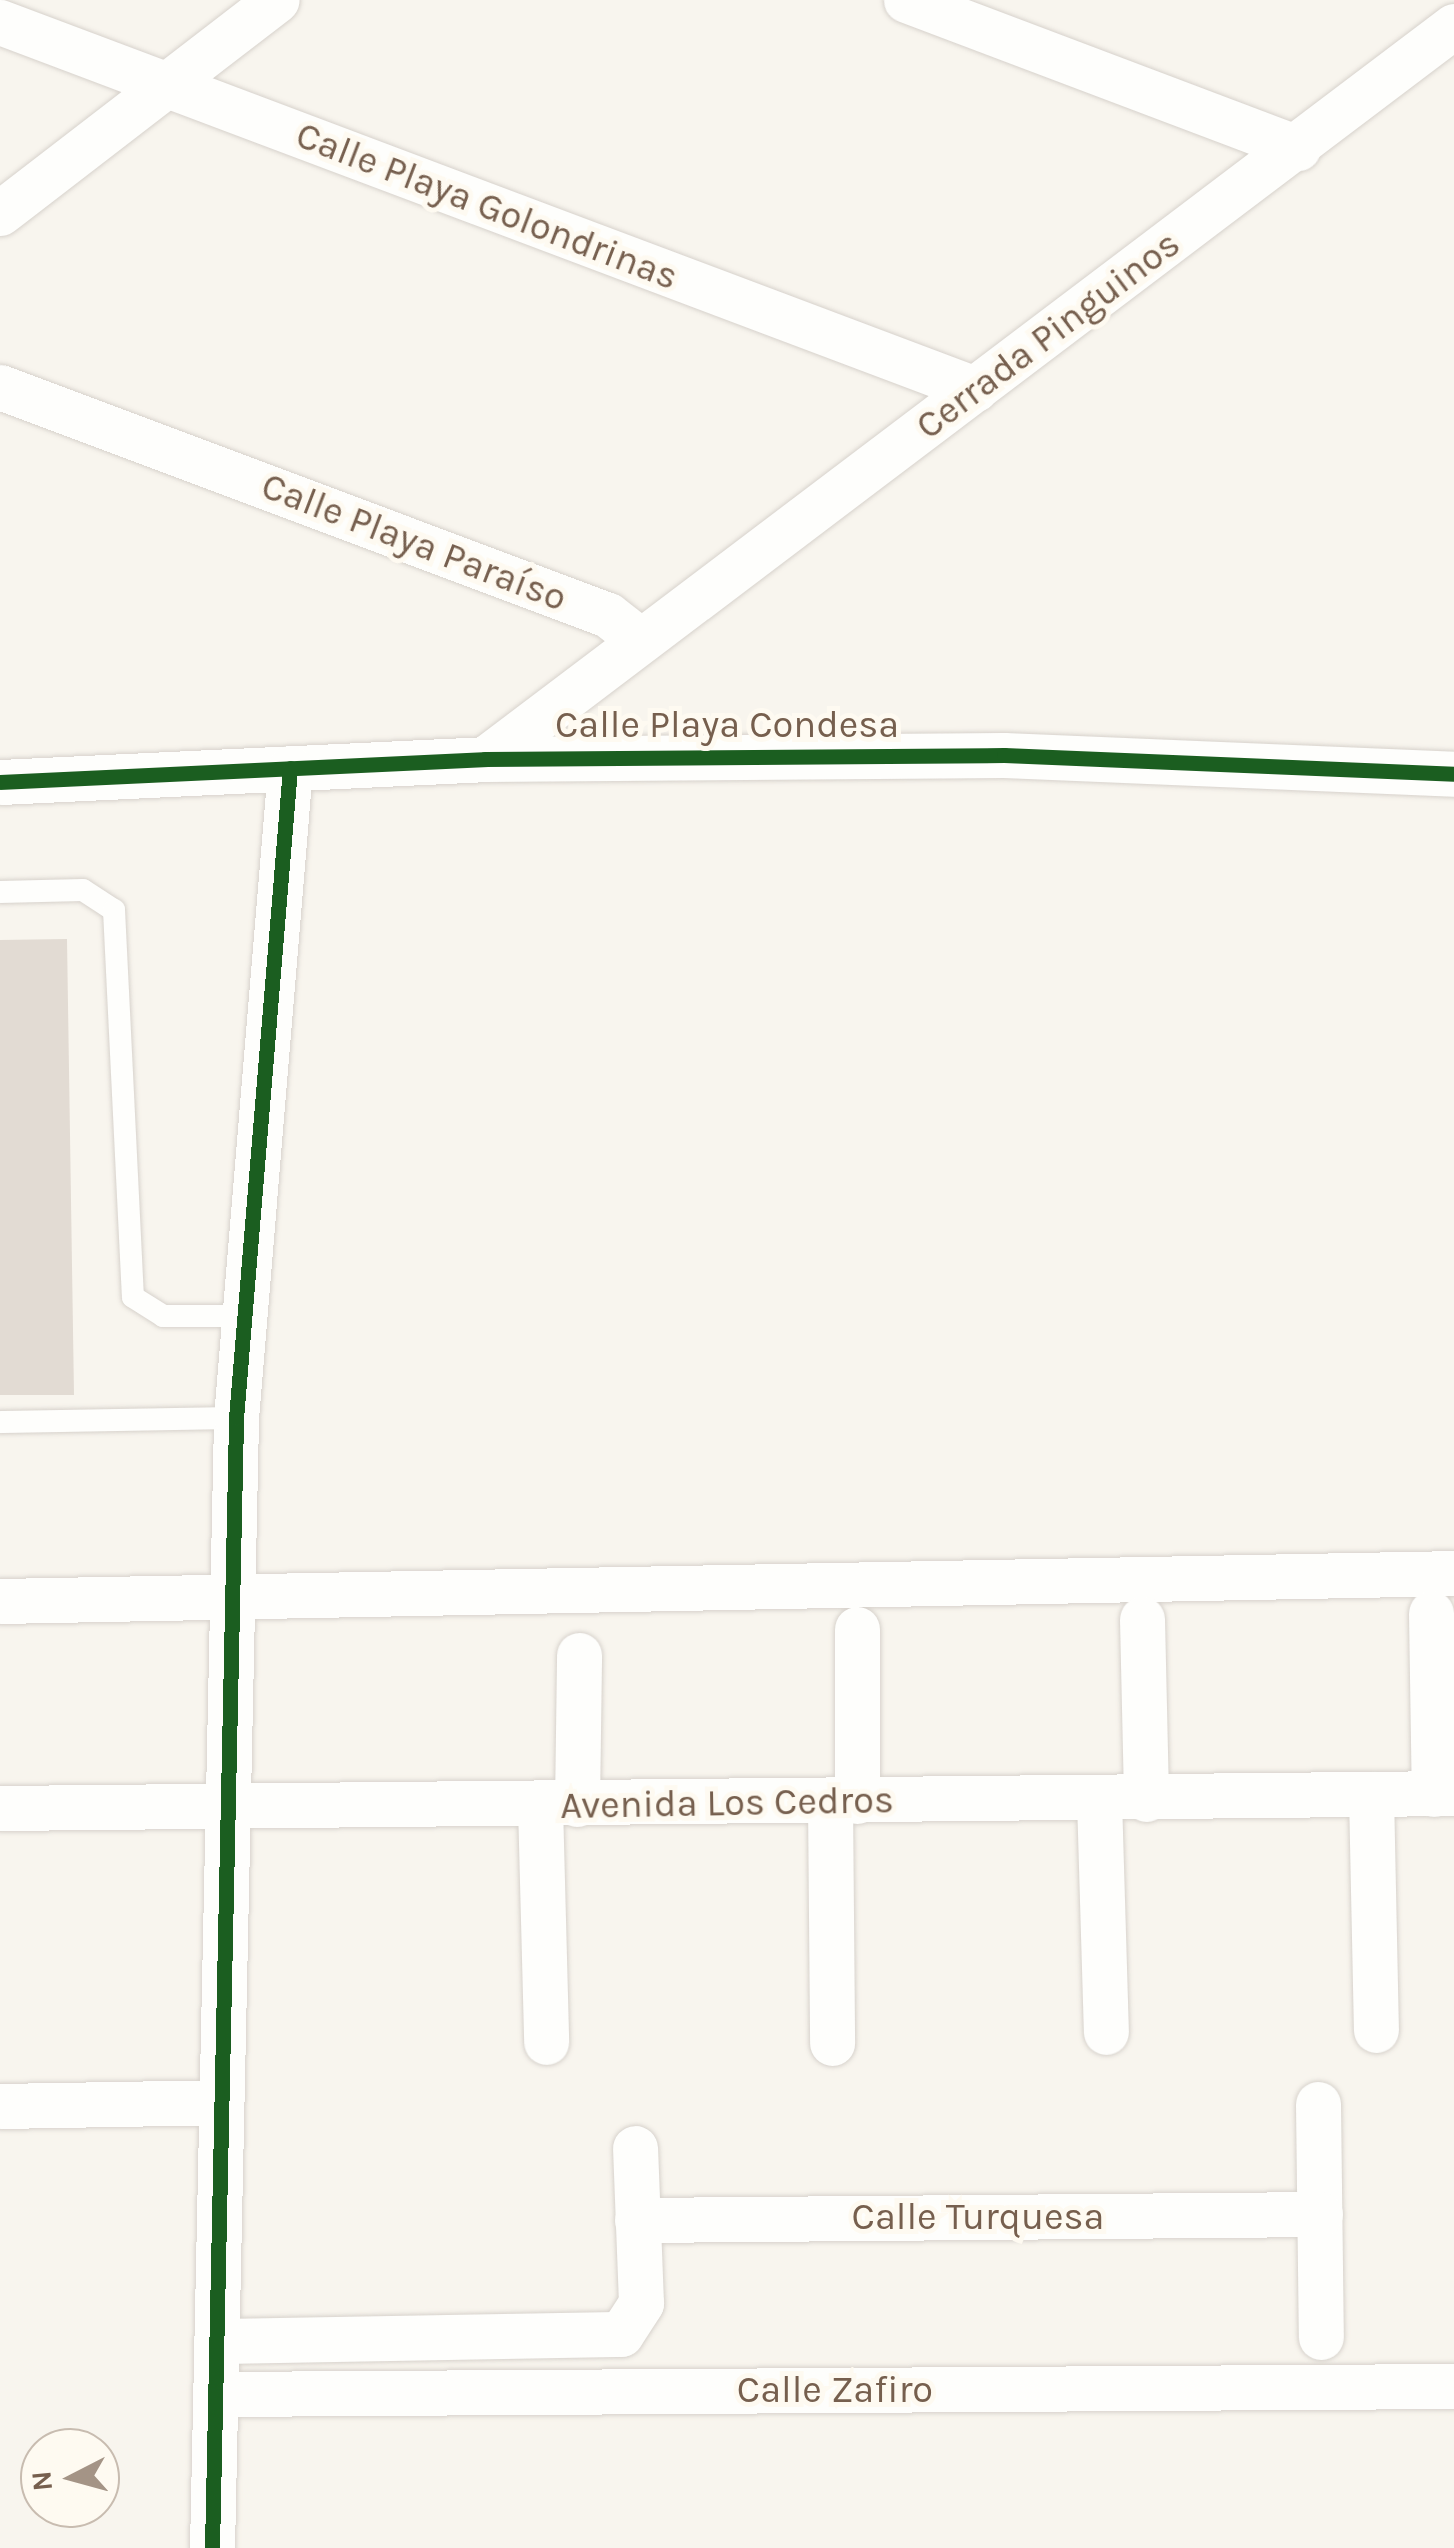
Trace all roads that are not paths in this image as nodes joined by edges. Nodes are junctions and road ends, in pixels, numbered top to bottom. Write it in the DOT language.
graph roads {
  1 [pos="276,0"];
  2 [pos="906,0"];
  3 [pos="0,22"];
  4 [pos="1454,26"];
  5 [pos="164,85"];
  6 [pos="1298,148"];
  7 [pos="0,213"];
  8 [pos="0,387"];
  9 [pos="976,389"];
  10 [pos="639,639"];
  11 [pos="485,759"];
  12 [pos="290,768"];
  13 [pos="1454,774"];
  14 [pos="0,782"];
  15 [pos="0,892"];
  16 [pos="242,1316"];
  17 [pos="236,1418"];
  18 [pos="0,1422"];
  19 [pos="1454,1573"];
  20 [pos="228,1596"];
  21 [pos="0,1600"];
  22 [pos="1430,1612"];
  23 [pos="1142,1619"];
  24 [pos="857,1628"];
  25 [pos="579,1655"];
  26 [pos="1371,1794"];
  27 [pos="1444,1794"];
  28 [pos="1146,1798"];
  29 [pos="1099,1799"];
  30 [pos="843,1801"];
  31 [pos="559,1804"];
  32 [pos="0,1808"];
  33 [pos="228,1808"];
  34 [pos="1376,2030"];
  35 [pos="1106,2032"];
  36 [pos="546,2042"];
  37 [pos="832,2043"];
  38 [pos="220,2102"];
  39 [pos="1318,2104"];
  40 [pos="0,2106"];
  41 [pos="636,2148"];
  42 [pos="1320,2214"];
  43 [pos="637,2220"];
  44 [pos="1321,2337"];
  45 [pos="217,2341"];
  46 [pos="1454,2386"];
  47 [pos="216,2394"];
  48 [pos="212,2548"];
  1 -- 5 [label="street"];
  2 -- 6 [label="street"];
  3 -- 5 [label="street, Calle Playa Golondrinas"];
  4 -- 6 [label="street, Cerrada Pinguinos"];
  5 -- 7 [label="street"];
  5 -- 9 [label="street, Calle Playa Golondrinas"];
  6 -- 9 [label="street, Cerrada Pinguinos"];
  8 -- 10 [label="street, Calle Playa Paraíso"];
  9 -- 10 [label="street, Cerrada Pinguinos"];
  10 -- 11 [label="street"];
  11 -- 12 [label="street, Calle Playa Condesa"];
  11 -- 13 [label="street, Calle Playa Condesa"];
  12 -- 14 [label="street, Calle Playa Condesa"];
  12 -- 16 [label="street"];
  15 -- 16 [label="lane"];
  16 -- 17 [label="street"];
  17 -- 18 [label="lane"];
  17 -- 20 [label="street"];
  19 -- 20 [label="street"];
  20 -- 21 [label="street"];
  20 -- 33 [label="street"];
  22 -- 27 [label="street"];
  23 -- 28 [label="street"];
  24 -- 30 [label="street"];
  25 -- 31 [label="street"];
  26 -- 27 [label="street, Avenida Los Cedros"];
  26 -- 28 [label="street, Avenida Los Cedros"];
  26 -- 34 [label="street"];
  28 -- 29 [label="street, Avenida Los Cedros"];
  29 -- 30 [label="street, Avenida Los Cedros"];
  29 -- 35 [label="street"];
  30 -- 31 [label="street, Avenida Los Cedros"];
  30 -- 37 [label="street"];
  31 -- 33 [label="street, Avenida Los Cedros"];
  31 -- 36 [label="street"];
  32 -- 33 [label="street, Avenida Los Cedros"];
  33 -- 38 [label="street"];
  38 -- 40 [label="street"];
  38 -- 45 [label="street"];
  39 -- 42 [label="street"];
  41 -- 43 [label="street"];
  42 -- 43 [label="street, Calle Turquesa"];
  42 -- 44 [label="street"];
  43 -- 45 [label="street"];
  45 -- 47 [label="street"];
  46 -- 47 [label="street, Calle Zafiro"];
  47 -- 48 [label="street"];
}
